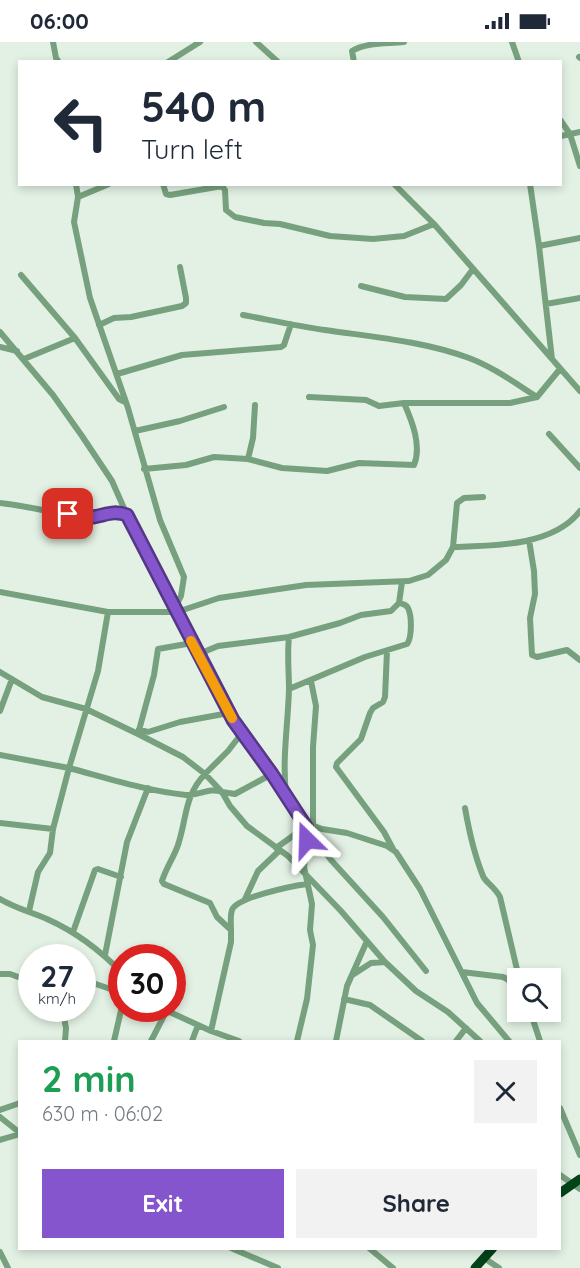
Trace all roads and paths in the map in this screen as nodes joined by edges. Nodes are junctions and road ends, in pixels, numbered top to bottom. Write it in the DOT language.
graph roads {
  1 [pos="52,42"];
  2 [pos="200,42"];
  3 [pos="256,42"];
  4 [pos="404,42"];
  5 [pos="512,42"];
  6 [pos="57,60"];
  7 [pos="171,60"];
  8 [pos="276,60"];
  9 [pos="354,60"];
  10 [pos="518,60"];
  11 [pos="562,122"];
  12 [pos="580,132"];
  13 [pos="570,134"];
  14 [pos="562,136"];
  15 [pos="580,166"];
  16 [pos="76,186"];
  17 [pos="104,186"];
  18 [pos="164,186"];
  19 [pos="222,186"];
  20 [pos="222,186"];
  21 [pos="396,186"];
  22 [pos="530,186"];
  23 [pos="78,197"];
  24 [pos="434,224"];
  25 [pos="580,238"];
  26 [pos="539,246"];
  27 [pos="180,267"];
  28 [pos="472,269"];
  29 [pos="21,275"];
  30 [pos="361,286"];
  31 [pos="580,298"];
  32 [pos="546,304"];
  33 [pos="243,315"];
  34 [pos="291,324"];
  35 [pos="99,325"];
  36 [pos="0,332"];
  37 [pos="75,338"];
  38 [pos="0,347"];
  39 [pos="18,351"];
  40 [pos="24,358"];
  41 [pos="552,359"];
  42 [pos="560,369"];
  43 [pos="117,374"];
  44 [pos="580,391"];
  45 [pos="309,397"];
  46 [pos="537,397"];
  47 [pos="126,402"];
  48 [pos="404,403"];
  49 [pos="255,405"];
  50 [pos="224,407"];
  51 [pos="135,431"];
  52 [pos="549,434"];
  53 [pos="248,459"];
  54 [pos="580,468"];
  55 [pos="144,469"];
  56 [pos="483,497"];
  57 [pos="0,503"];
  58 [pos="580,511"];
  59 [pos="127,515"];
  60 [pos="529,540"];
  61 [pos="453,547"];
  62 [pos="402,582"];
  63 [pos="0,592"];
  64 [pos="399,603"];
  65 [pos="176,610"];
  66 [pos="108,612"];
  67 [pos="289,638"];
  68 [pos="192,642"];
  69 [pos="387,651"];
  70 [pos="202,659"];
  71 [pos="580,660"];
  72 [pos="0,672"];
  73 [pos="12,679"];
  74 [pos="311,681"];
  75 [pos="289,689"];
  76 [pos="86,709"];
  77 [pos="0,711"];
  78 [pos="229,713"];
  79 [pos="139,732"];
  80 [pos="242,733"];
  81 [pos="0,755"];
  82 [pos="69,768"];
  83 [pos="205,774"];
  84 [pos="272,774"];
  85 [pos="148,788"];
  86 [pos="222,792"];
  87 [pos="190,795"];
  88 [pos="286,797"];
  89 [pos="465,808"];
  90 [pos="0,823"];
  91 [pos="308,825"];
  92 [pos="54,830"];
  93 [pos="278,849"];
  94 [pos="393,850"];
  95 [pos="304,872"];
  96 [pos="121,877"];
  97 [pos="307,884"];
  98 [pos="0,899"];
  99 [pos="245,899"];
  100 [pos="29,911"];
  101 [pos="231,930"];
  102 [pos="73,932"];
  103 [pos="367,941"];
  104 [pos="105,955"];
  105 [pos="108,958"];
  106 [pos="385,962"];
  107 [pos="517,968"];
  108 [pos="426,971"];
  109 [pos="462,972"];
  110 [pos="0,974"];
  111 [pos="351,976"];
  112 [pos="18,977"];
  113 [pos="507,979"];
  114 [pos="344,999"];
  115 [pos="186,1019"];
  116 [pos="65,1022"];
  117 [pos="118,1022"];
  118 [pos="159,1022"];
  119 [pos="534,1022"];
  120 [pos="198,1025"];
  121 [pos="466,1028"];
  122 [pos="211,1031"];
  123 [pos="65,1040"];
  124 [pos="114,1040"];
  125 [pos="151,1040"];
  126 [pos="192,1040"];
  127 [pos="236,1040"];
  128 [pos="297,1040"];
  129 [pos="336,1040"];
  130 [pos="421,1040"];
  131 [pos="457,1040"];
  132 [pos="479,1040"];
  133 [pos="508,1040"];
  134 [pos="540,1040"];
  135 [pos="18,1104"];
  136 [pos="0,1110"];
  137 [pos="562,1111"];
  138 [pos="0,1117"];
  139 [pos="18,1132"];
  140 [pos="18,1135"];
  141 [pos="0,1140"];
  142 [pos="580,1155"];
  143 [pos="561,1176"];
  144 [pos="577,1184"];
  145 [pos="561,1192"];
  146 [pos="236,1250"];
  147 [pos="371,1250"];
  148 [pos="491,1250"];
  149 [pos="0,1252"];
  150 [pos="484,1258"];
  151 [pos="8,1268"];
  152 [pos="278,1268"];
  153 [pos="393,1268"];
  154 [pos="475,1268"];
  155 [pos="499,1268"];
  1 -- 6 [label="street"];
  2 -- 7 [label="street"];
  3 -- 8 [label="street"];
  4 -- 9 [label="street"];
  5 -- 10 [label="street"];
  11 -- 13 [label="street"];
  12 -- 13 [label="street"];
  13 -- 14 [label="street"];
  13 -- 15 [label="street"];
  16 -- 23 [label="street"];
  17 -- 23 [label="street"];
  18 -- 20 [label="street"];
  19 -- 24 [label="street"];
  21 -- 24 [label="street"];
  22 -- 26 [label="street"];
  23 -- 35 [label="street"];
  24 -- 28 [label="street"];
  25 -- 26 [label="street"];
  26 -- 32 [label="street"];
  27 -- 35 [label="street"];
  28 -- 30 [label="street"];
  28 -- 41 [label="street"];
  29 -- 37 [label="street"];
  31 -- 32 [label="street"];
  32 -- 41 [label="street"];
  33 -- 34 [label="street"];
  34 -- 43 [label="street"];
  34 -- 46 [label="street"];
  35 -- 43 [label="street"];
  36 -- 39 [label="street"];
  37 -- 40 [label="street"];
  37 -- 47 [label="street"];
  38 -- 39 [label="street"];
  39 -- 40 [label="street"];
  40 -- 59 [label="street"];
  41 -- 42 [label="street"];
  42 -- 44 [label="street"];
  42 -- 46 [label="street"];
  43 -- 47 [label="street"];
  45 -- 48 [label="street"];
  46 -- 48 [label="street"];
  47 -- 51 [label="street"];
  48 -- 53 [label="street"];
  49 -- 53 [label="street"];
  50 -- 51 [label="street"];
  51 -- 55 [label="street"];
  52 -- 54 [label="street"];
  53 -- 55 [label="street"];
  55 -- 65 [label="street"];
  56 -- 61 [label="street"];
  57 -- 59 [label="street"];
  58 -- 60 [label="street"];
  59 -- 65 [label="street"];
  60 -- 61 [label="street"];
  60 -- 71 [label="street"];
  61 -- 62 [label="street"];
  62 -- 64 [label="street"];
  62 -- 65 [label="street"];
  63 -- 66 [label="street"];
  64 -- 67 [label="street"];
  64 -- 69 [label="street"];
  65 -- 66 [label="street"];
  65 -- 68 [label="street"];
  66 -- 76 [label="street"];
  67 -- 70 [label="street"];
  67 -- 75 [label="street"];
  68 -- 70 [label="street"];
  68 -- 79 [label="street"];
  69 -- 74 [label="street"];
  69 -- 94 [label="street"];
  70 -- 78 [label="street"];
  72 -- 73 [label="street"];
  73 -- 76 [label="street"];
  73 -- 77 [label="street"];
  74 -- 75 [label="street"];
  74 -- 91 [label="street"];
  75 -- 88 [label="street"];
  76 -- 79 [label="street"];
  76 -- 82 [label="street"];
  78 -- 79 [label="street"];
  78 -- 80 [label="street"];
  79 -- 83 [label="street"];
  80 -- 83 [label="street"];
  80 -- 84 [label="street"];
  81 -- 82 [label="street"];
  82 -- 85 [label="street"];
  82 -- 92 [label="street"];
  83 -- 86 [label="street"];
  83 -- 87 [label="street"];
  84 -- 86 [label="street"];
  84 -- 88 [label="street"];
  85 -- 87 [label="street"];
  85 -- 96 [label="street"];
  86 -- 87 [label="street"];
  86 -- 93 [label="street"];
  87 -- 101 [label="street"];
  88 -- 91 [label="street"];
  89 -- 107 [label="street"];
  90 -- 92 [label="street"];
  91 -- 93 [label="street"];
  91 -- 94 [label="street"];
  91 -- 95 [label="street"];
  91 -- 108 [label="street"];
  92 -- 100 [label="street"];
  93 -- 95 [label="street"];
  93 -- 99 [label="street"];
  94 -- 109 [label="street"];
  95 -- 97 [label="street"];
  95 -- 103 [label="street"];
  96 -- 102 [label="street"];
  96 -- 104 [label="street"];
  97 -- 99 [label="street"];
  97 -- 128 [label="street"];
  98 -- 100 [label="street"];
  99 -- 101 [label="street"];
  100 -- 102 [label="street"];
  101 -- 122 [label="street"];
  102 -- 104 [label="street"];
  103 -- 106 [label="street"];
  103 -- 111 [label="street"];
  104 -- 105 [label="street"];
  106 -- 111 [label="street"];
  106 -- 121 [label="street"];
  109 -- 113 [label="street"];
  109 -- 133 [label="street"];
  110 -- 112 [label="street"];
  111 -- 114 [label="street"];
  114 -- 129 [label="street"];
  114 -- 130 [label="street"];
  115 -- 120 [label="street"];
  116 -- 123 [label="street"];
  117 -- 124 [label="street"];
  118 -- 125 [label="street"];
  119 -- 134 [label="street"];
  120 -- 122 [label="street"];
  120 -- 126 [label="street"];
  121 -- 131 [label="street"];
  121 -- 132 [label="street"];
  122 -- 127 [label="street"];
  135 -- 136 [label="street"];
  137 -- 142 [label="street"];
  138 -- 139 [label="street"];
  140 -- 141 [label="street"];
  143 -- 144 [label="street"];
  144 -- 145 [label="highway"];
  146 -- 152 [label="street"];
  147 -- 153 [label="street"];
  148 -- 150 [label="highway"];
  149 -- 151 [label="street"];
  150 -- 154 [label="highway"];
  150 -- 155 [label="street"];
}
